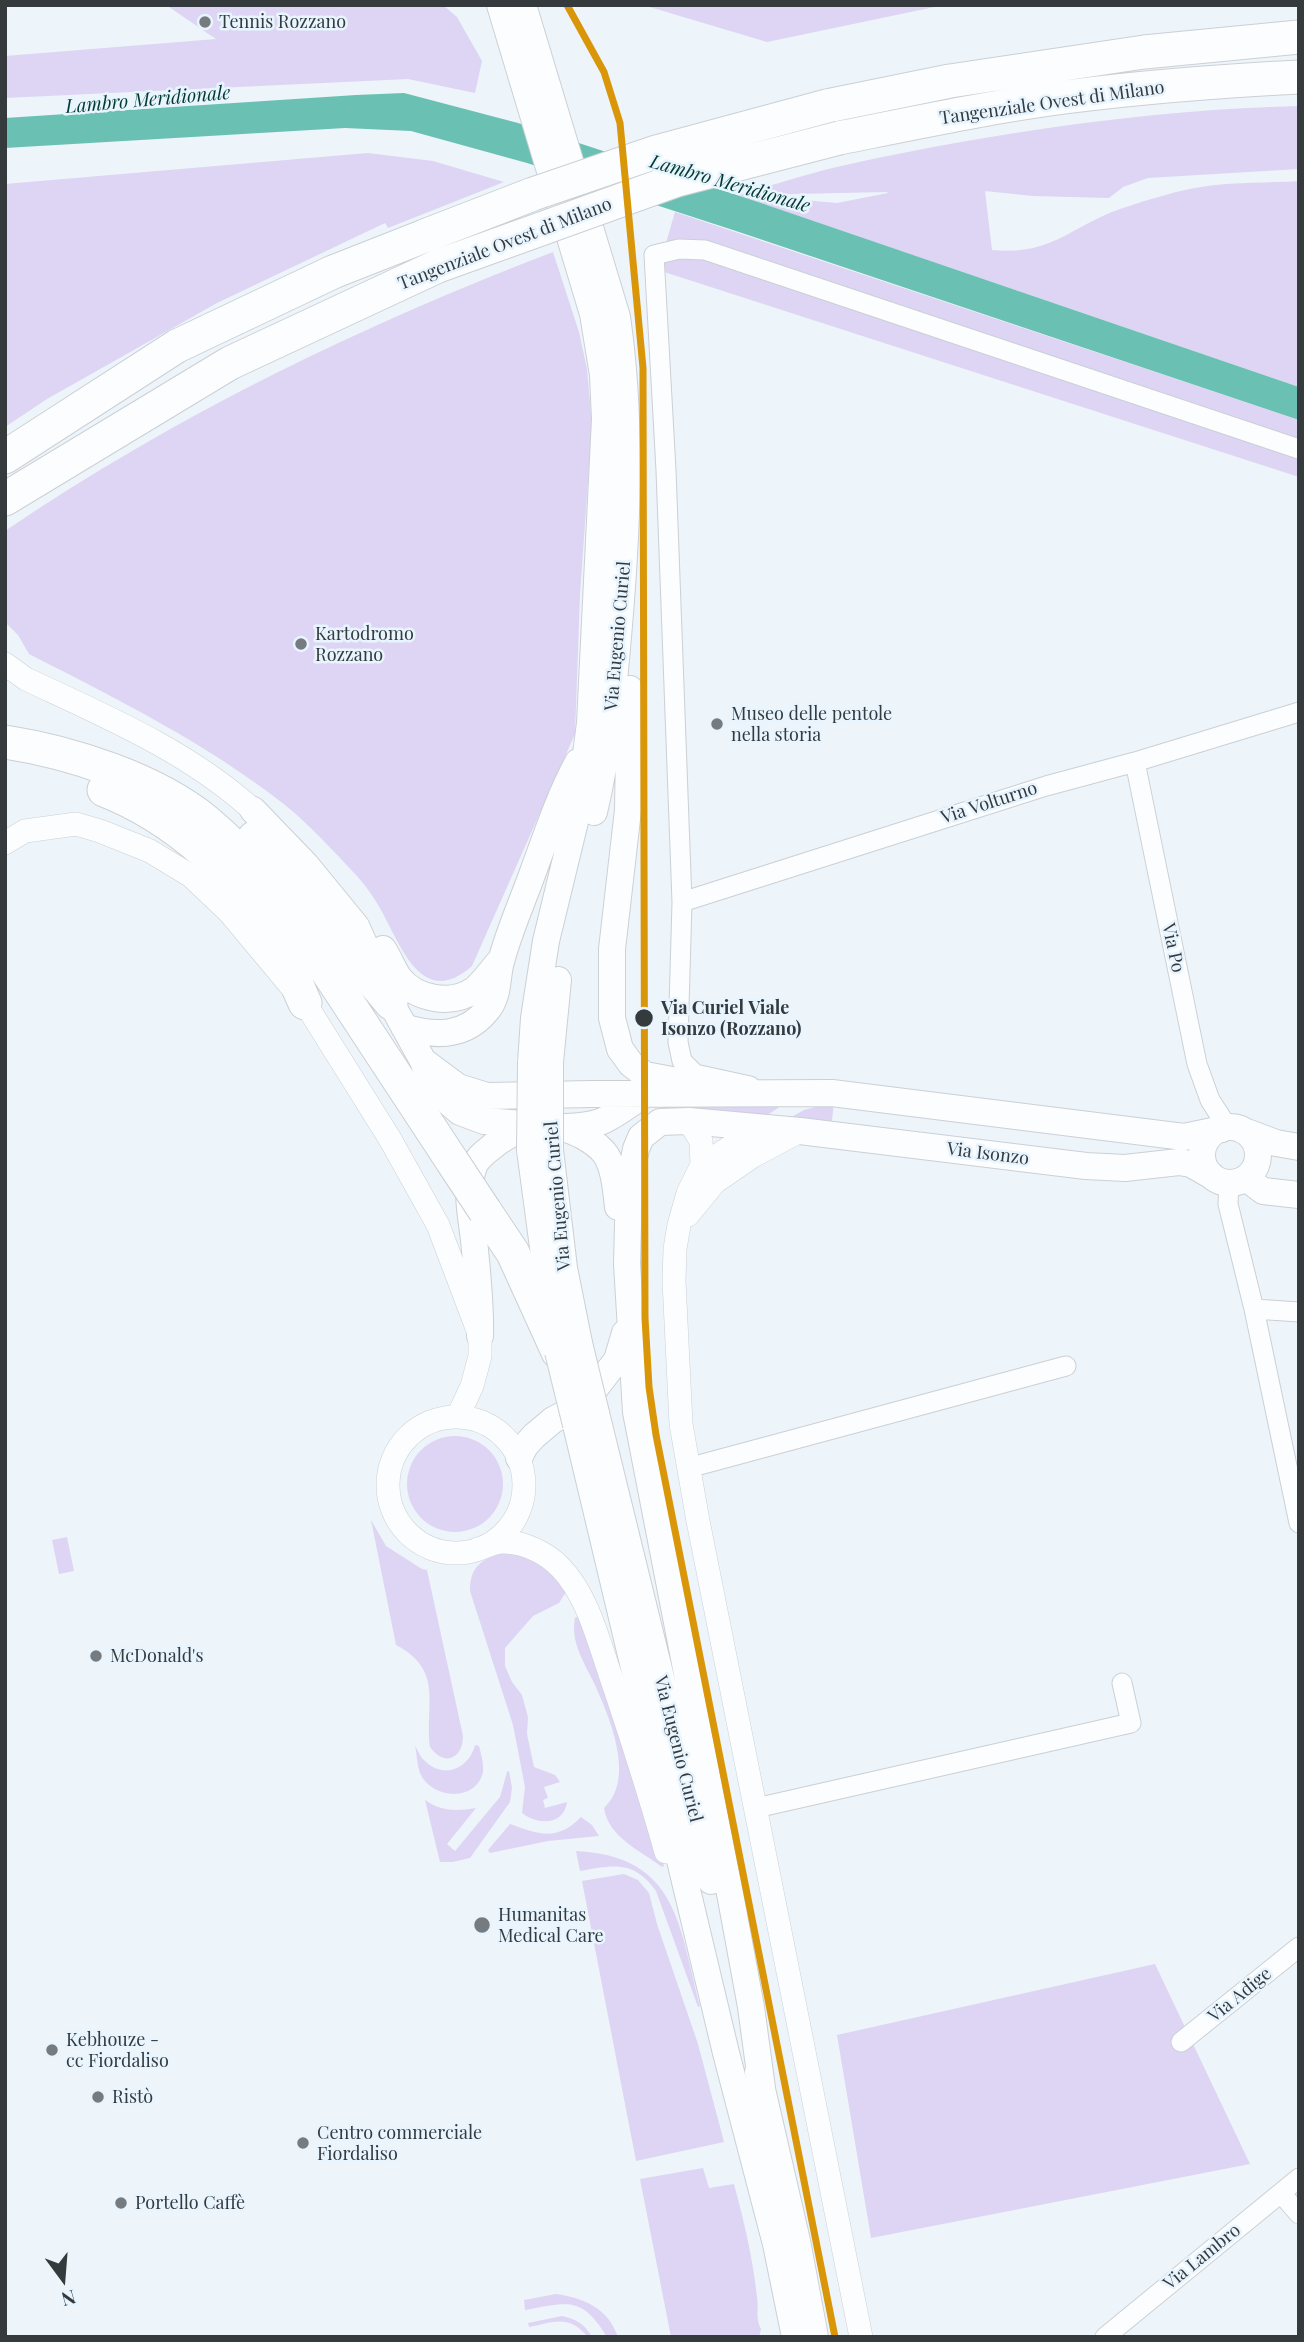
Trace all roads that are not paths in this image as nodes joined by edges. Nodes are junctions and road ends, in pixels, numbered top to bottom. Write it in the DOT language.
graph roads {
  1 [pos="500,5"];
  2 [pos="523,5"];
  3 [pos="1299,37"];
  4 [pos="532,72"];
  5 [pos="1299,77"];
  6 [pos="588,254"];
  7 [pos="1299,449"];
  8 [pos="5,457"];
  9 [pos="5,499"];
  10 [pos="625,578"];
  11 [pos="5,664"];
  12 [pos="1299,712"];
  13 [pos="5,723"];
  14 [pos="5,742"];
  15 [pos="586,748"];
  16 [pos="5,760"];
  17 [pos="1135,762"];
  18 [pos="253,810"];
  19 [pos="5,843"];
  20 [pos="682,902"];
  21 [pos="500,961"];
  22 [pos="305,1003"];
  23 [pos="398,1015"];
  24 [pos="423,1061"];
  25 [pos="541,1062"];
  26 [pos="832,1093"];
  27 [pos="645,1094"];
  28 [pos="789,1094"];
  29 [pos="688,1121"];
  30 [pos="565,1127"];
  31 [pos="762,1127"];
  32 [pos="1231,1129"];
  33 [pos="800,1131"];
  34 [pos="539,1142"];
  35 [pos="1299,1147"];
  36 [pos="702,1165"];
  37 [pos="1229,1179"];
  38 [pos="1299,1195"];
  39 [pos="679,1225"];
  40 [pos="627,1264"];
  41 [pos="1254,1309"];
  42 [pos="1299,1312"];
  43 [pos="629,1319"];
  44 [pos="480,1336"];
  45 [pos="568,1347"];
  46 [pos="1066,1366"];
  47 [pos="458,1416"];
  48 [pos="586,1419"];
  49 [pos="519,1458"];
  50 [pos="688,1468"];
  51 [pos="1299,1523"];
  52 [pos="478,1549"];
  53 [pos="1122,1683"];
  54 [pos="755,1808"];
  55 [pos="682,1913"];
  56 [pos="1299,1947"];
  57 [pos="1181,2042"];
  58 [pos="762,2088"];
  59 [pos="1299,2178"];
  60 [pos="1281,2193"];
  61 [pos="1299,2214"];
  62 [pos="795,2337"];
  63 [pos="815,2337"];
  64 [pos="861,2337"];
  65 [pos="1105,2337"];
  1 -- 4 [label="main road, Via Eugenio Curiel"];
  2 -- 4 [label="main road, Via Eugenio Curiel"];
  3 -- 8 [label="highway, Tangenziale Ovest di Milano, bridge"];
  4 -- 6 [label="main road, Via Eugenio Curiel, bridge"];
  5 -- 9 [label="highway, Tangenziale Ovest di Milano, bridge"];
  6 -- 10 [label="main road, Via Eugenio Curiel"];
  6 -- 15 [label="main road, Via Eugenio Curiel"];
  7 -- 20 [label="street"];
  10 -- 25 [label="main road, Via Eugenio Curiel"];
  10 -- 28 [label="main road"];
  11 -- 18 [label="street"];
  12 -- 17 [label="street, Via Volturno"];
  13 -- 23 [label="highway"];
  14 -- 45 [label="highway, bridge"];
  15 -- 21 [label="main road"];
  15 -- 25 [label="main road, Via Eugenio Curiel"];
  16 -- 22 [label="highway"];
  17 -- 20 [label="street, Via Volturno"];
  17 -- 32 [label="street, Via Po"];
  18 -- 21 [label="main road"];
  18 -- 23 [label="main road"];
  19 -- 22 [label="street"];
  20 -- 28 [label="street"];
  21 -- 23 [label="main road"];
  22 -- 44 [label="street"];
  23 -- 24 [label="main road"];
  24 -- 27 [label="main road"];
  24 -- 34 [label="main road"];
  25 -- 34 [label="main road, Via Eugenio Curiel, bridge"];
  26 -- 28 [label="main road"];
  26 -- 31 [label="main road"];
  26 -- 32 [label="main road"];
  27 -- 28 [label="main road"];
  27 -- 30 [label="main road"];
  29 -- 31 [label="main road, Via Isonzo"];
  29 -- 36 [label="street"];
  29 -- 40 [label="main road, Via Isonzo"];
  30 -- 34 [label="main road"];
  30 -- 40 [label="main road"];
  31 -- 33 [label="main road, Via Isonzo"];
  31 -- 36 [label="street"];
  32 -- 35 [label="main road"];
  32 -- 37 [label="main road"];
  32 -- 37 [label="main road"];
  33 -- 37 [label="main road, Via Isonzo"];
  33 -- 39 [label="street"];
  34 -- 44 [label="main road"];
  34 -- 45 [label="main road, Via Eugenio Curiel"];
  36 -- 39 [label="street"];
  37 -- 38 [label="main road, Via Isonzo"];
  37 -- 41 [label="street"];
  39 -- 50 [label="street"];
  40 -- 43 [label="main road"];
  41 -- 42 [label="street"];
  41 -- 51 [label="street"];
  43 -- 49 [label="main road"];
  43 -- 58 [label="main road"];
  44 -- 47 [label="street"];
  45 -- 48 [label="main road, Via Eugenio Curiel, bridge"];
  46 -- 50 [label="street"];
  47 -- 49 [label="street"];
  47 -- 52 [label="street"];
  48 -- 58 [label="main road, Via Eugenio Curiel"];
  48 -- 62 [label="main road, Via Eugenio Curiel"];
  49 -- 52 [label="street"];
  50 -- 54 [label="street"];
  52 -- 55 [label="street"];
  53 -- 54 [label="street"];
  54 -- 64 [label="street"];
  56 -- 57 [label="street, Via Adige"];
  58 -- 63 [label="main road, Via Eugenio Curiel"];
  59 -- 60 [label="street, Via Lambro"];
  60 -- 61 [label="street"];
  60 -- 65 [label="street, Via Lambro"];
}
